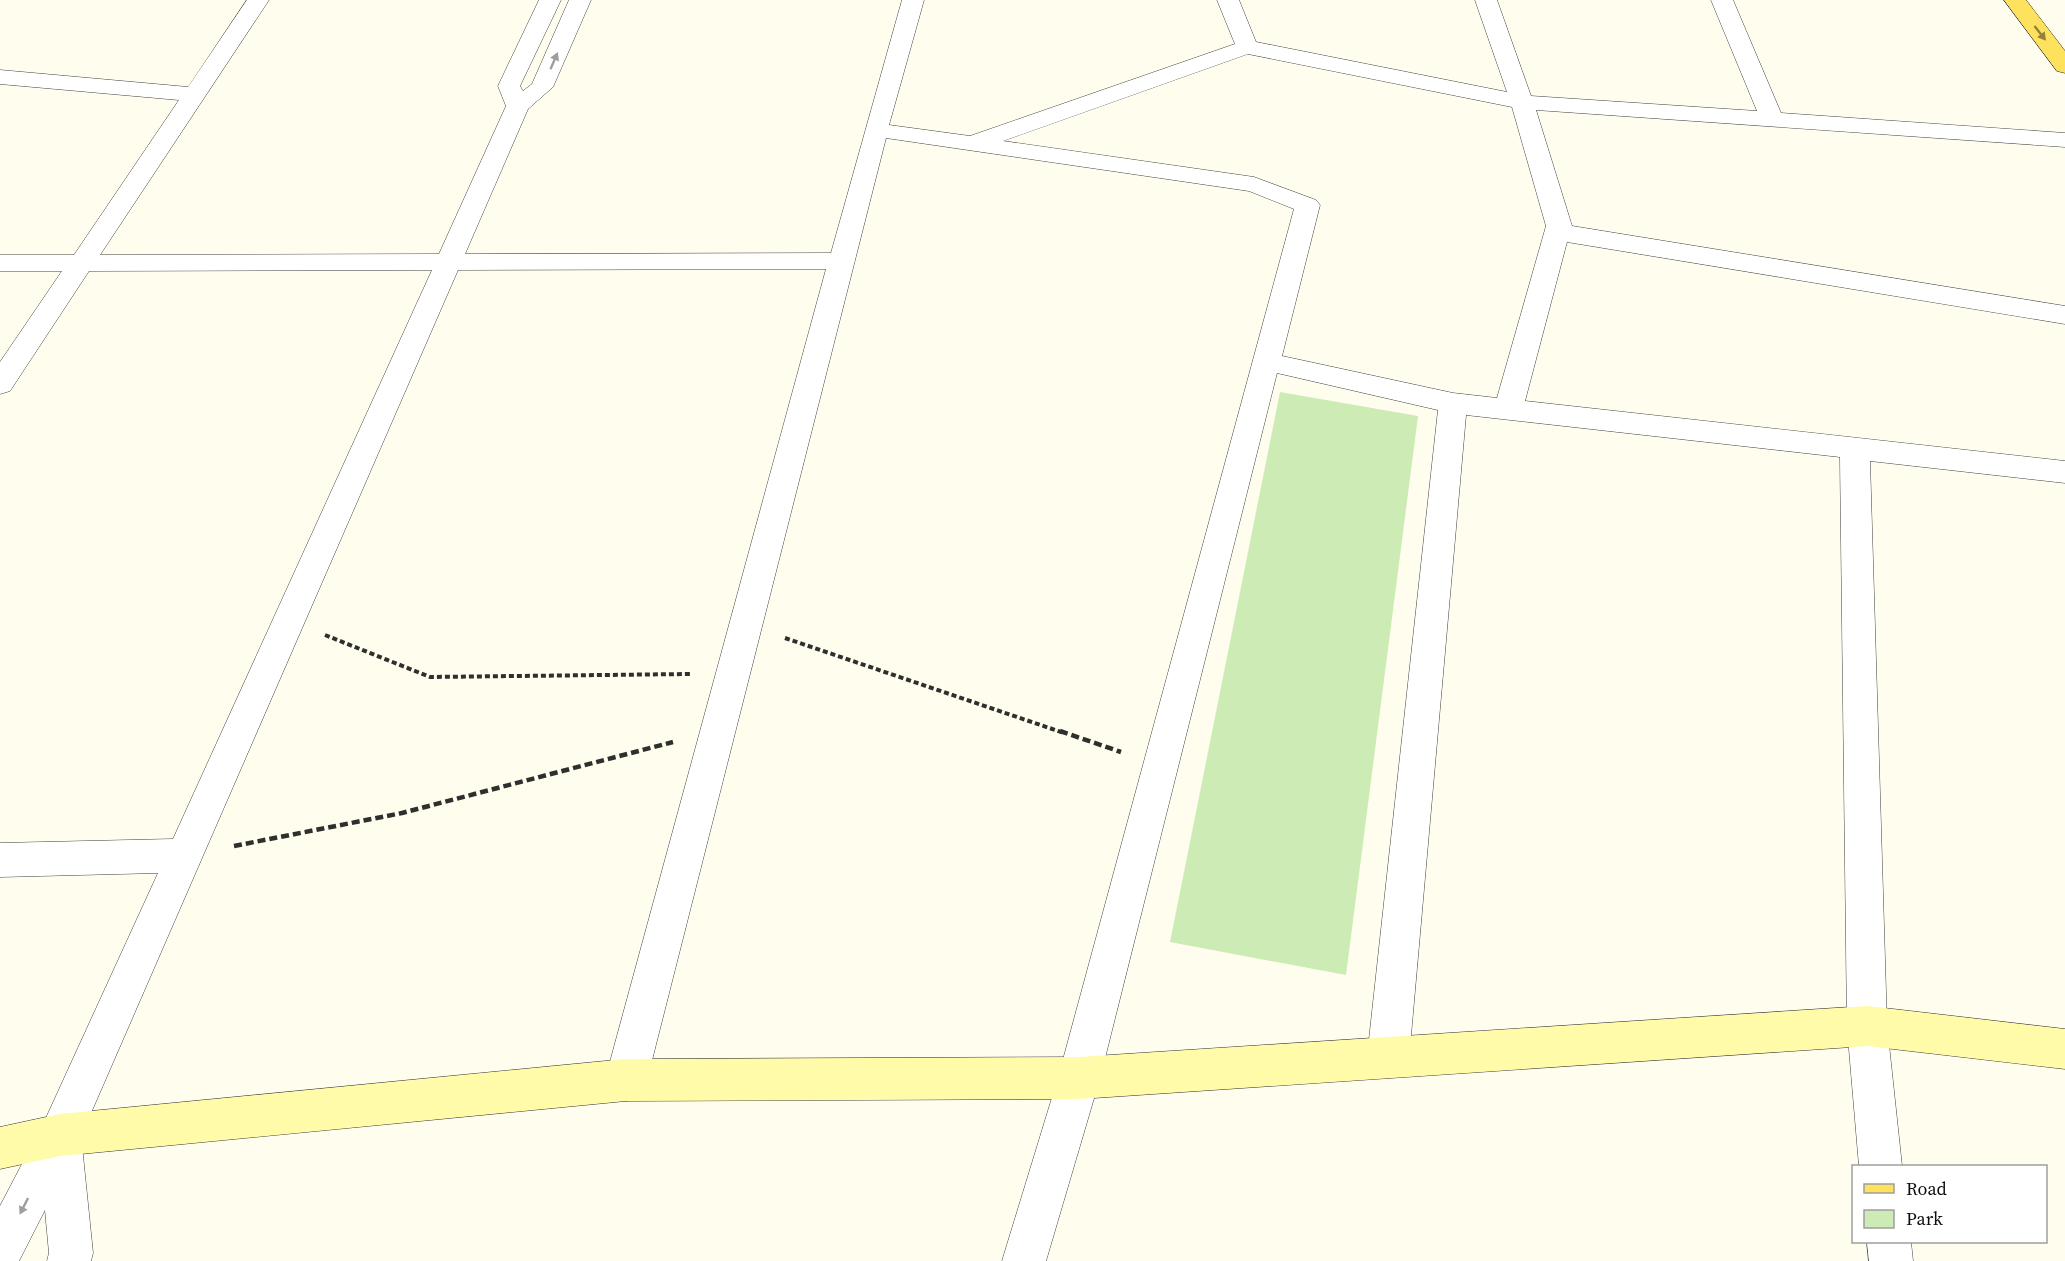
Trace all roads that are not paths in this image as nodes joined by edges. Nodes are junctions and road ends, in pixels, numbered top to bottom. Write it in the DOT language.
graph roads {
  1 [pos="258,0"];
  2 [pos="550,0"];
  3 [pos="580,0"];
  4 [pos="913,0"];
  5 [pos="1228,0"];
  6 [pos="1486,0"];
  7 [pos="1722,0"];
  8 [pos="2015,0"];
  9 [pos="1246,47"];
  10 [pos="2065,66"];
  11 [pos="0,77"];
  12 [pos="196,95"];
  13 [pos="1522,102"];
  14 [pos="518,106"];
  15 [pos="1772,119"];
  16 [pos="876,130"];
  17 [pos="2065,140"];
  18 [pos="972,144"];
  19 [pos="1557,232"];
  20 [pos="841,261"];
  21 [pos="81,262"];
  22 [pos="448,262"];
  23 [pos="0,263"];
  24 [pos="2065,315"];
  25 [pos="1268,362"];
  26 [pos="0,384"];
  27 [pos="1453,403"];
  28 [pos="1508,409"];
  29 [pos="1855,450"];
  30 [pos="2065,472"];
  31 [pos="185,855"];
  32 [pos="0,860"];
  33 [pos="1868,1026"];
  34 [pos="2065,1049"];
  35 [pos="1388,1058"];
  36 [pos="1079,1078"];
  37 [pos="626,1080"];
  38 [pos="60,1135"];
  39 [pos="0,1148"];
  40 [pos="1881,1165"];
  41 [pos="1889,1243"];
  42 [pos="0,1252"];
  43 [pos="69,1261"];
  44 [pos="1024,1261"];
  45 [pos="1891,1261"];
  1 -- 12 [label="street"];
  2 -- 14 [label="street"];
  14 -- 3 [label="street, one-way"];
  4 -- 16 [label="street"];
  5 -- 9 [label="street"];
  6 -- 13 [label="street"];
  7 -- 15 [label="street"];
  8 -- 10 [label="main road, one-way"];
  9 -- 13 [label="street"];
  9 -- 18 [label="street"];
  11 -- 12 [label="street"];
  12 -- 21 [label="street"];
  13 -- 15 [label="street"];
  13 -- 19 [label="street"];
  14 -- 22 [label="street"];
  15 -- 17 [label="street"];
  16 -- 18 [label="street"];
  16 -- 20 [label="street"];
  18 -- 25 [label="street"];
  19 -- 24 [label="street"];
  19 -- 28 [label="street"];
  20 -- 22 [label="street"];
  20 -- 37 [label="street"];
  21 -- 22 [label="street"];
  21 -- 23 [label="street"];
  21 -- 26 [label="street"];
  22 -- 31 [label="street"];
  25 -- 27 [label="street"];
  25 -- 36 [label="street"];
  27 -- 28 [label="street"];
  27 -- 35 [label="street"];
  28 -- 29 [label="street"];
  29 -- 30 [label="street"];
  29 -- 33 [label="street"];
  31 -- 32 [label="street"];
  31 -- 38 [label="street"];
  33 -- 34 [label="street"];
  33 -- 35 [label="street"];
  33 -- 40 [label="street"];
  35 -- 36 [label="street"];
  36 -- 37 [label="street"];
  36 -- 44 [label="street"];
  37 -- 38 [label="street"];
  38 -- 39 [label="street"];
  38 -- 42 [label="street, one-way"];
  38 -- 43 [label="street"];
  41 -- 45 [label="street"];
}
